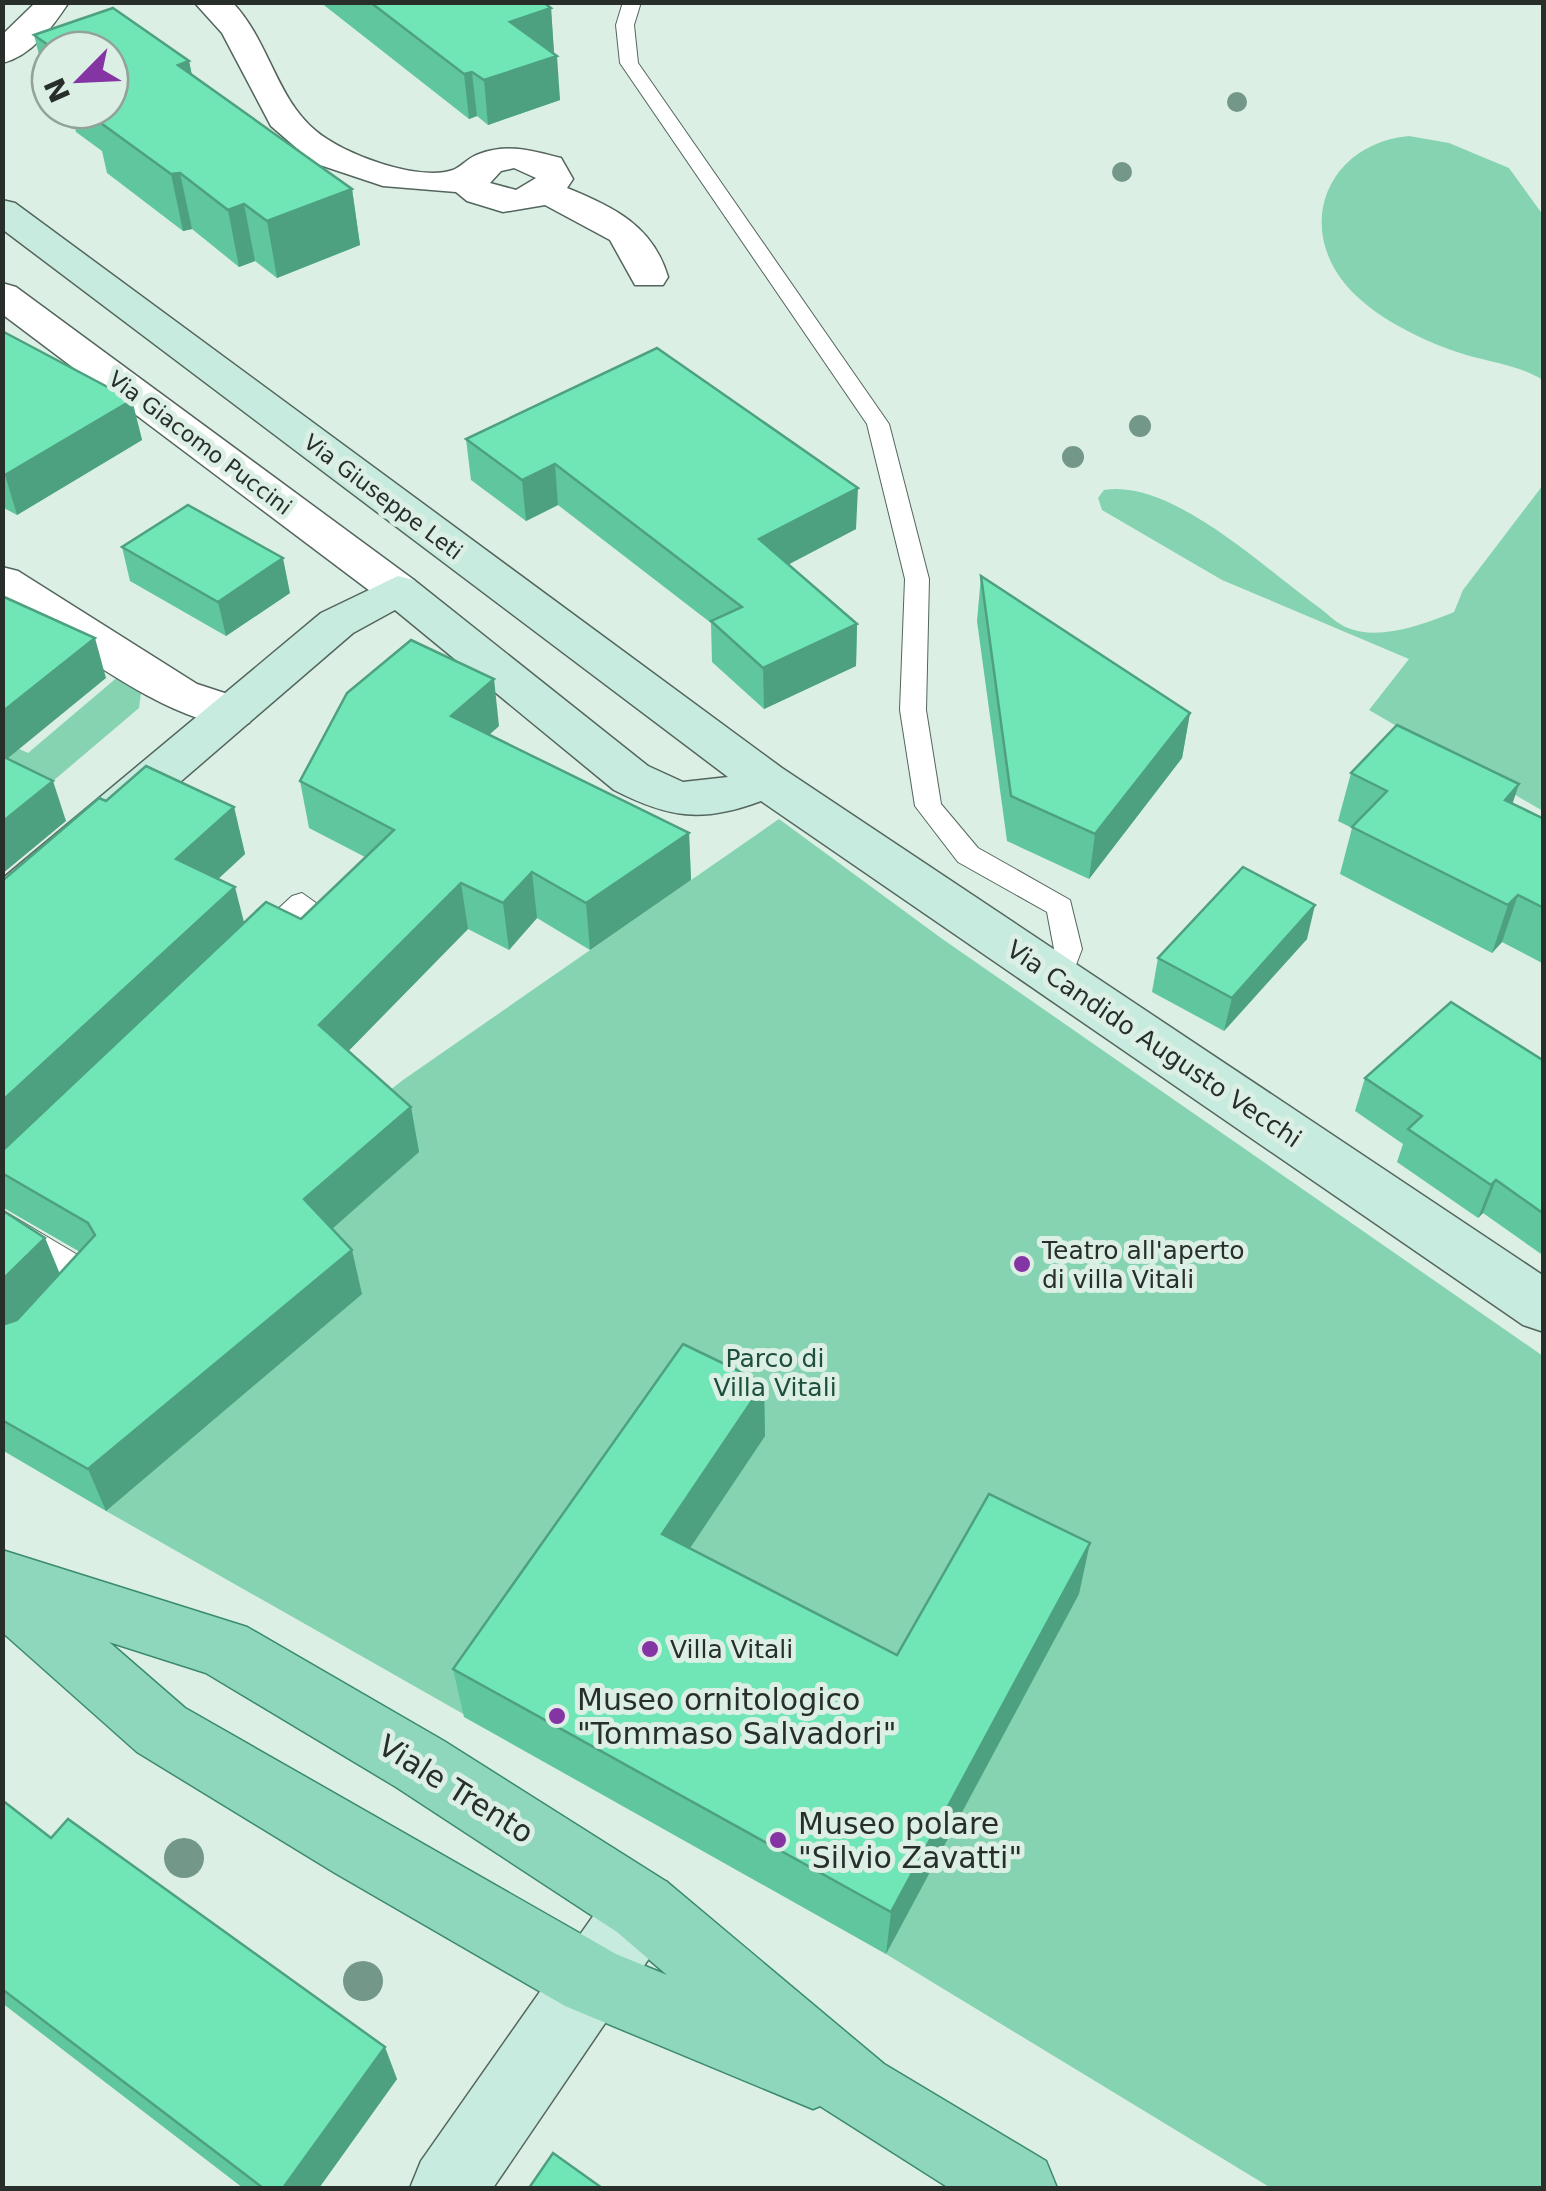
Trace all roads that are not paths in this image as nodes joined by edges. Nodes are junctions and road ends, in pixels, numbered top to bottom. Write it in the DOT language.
graph roads {
  1 [pos="53,2"];
  2 [pos="210,2"];
  3 [pos="632,2"];
  4 [pos="2,53"];
  5 [pos="2,211"];
  6 [pos="649,277"];
  7 [pos="2,296"];
  8 [pos="2,581"];
  9 [pos="398,590"];
  10 [pos="232,712"];
  11 [pos="765,780"];
  12 [pos="302,902"];
  13 [pos="2,907"];
  14 [pos="245,957"];
  15 [pos="1058,979"];
  16 [pos="2,1222"];
  17 [pos="1544,1308"];
  18 [pos="56,1315"];
  19 [pos="2,1579"];
  20 [pos="2,1590"];
  21 [pos="642,1907"];
  22 [pos="591,1980"];
  23 [pos="858,2090"];
  24 [pos="448,2188"];
  25 [pos="1020,2188"];
  1 -- 4 [label="street"];
  2 -- 6 [label="street"];
  3 -- 15 [label="lane"];
  5 -- 11 [label="main road, Via Giuseppe Leti"];
  7 -- 9 [label="street, Via Giacomo Puccini"];
  8 -- 10 [label="street"];
  9 -- 10 [label="main road"];
  9 -- 11 [label="main road"];
  10 -- 13 [label="main road"];
  11 -- 15 [label="main road, Via Candido Augusto Vecchi"];
  12 -- 14 [label="lane"];
  15 -- 17 [label="main road, Via Candido Augusto Vecchi"];
  16 -- 18 [label="lane"];
  19 -- 21 [label="main road, Viale Trento"];
  20 -- 22 [label="main road, Viale Trento"];
  21 -- 22 [label="main road"];
  21 -- 23 [label="main road, Viale Trento"];
  22 -- 23 [label="main road, Viale Trento"];
  22 -- 24 [label="main road"];
  23 -- 25 [label="main road, Viale Trento"];
}
